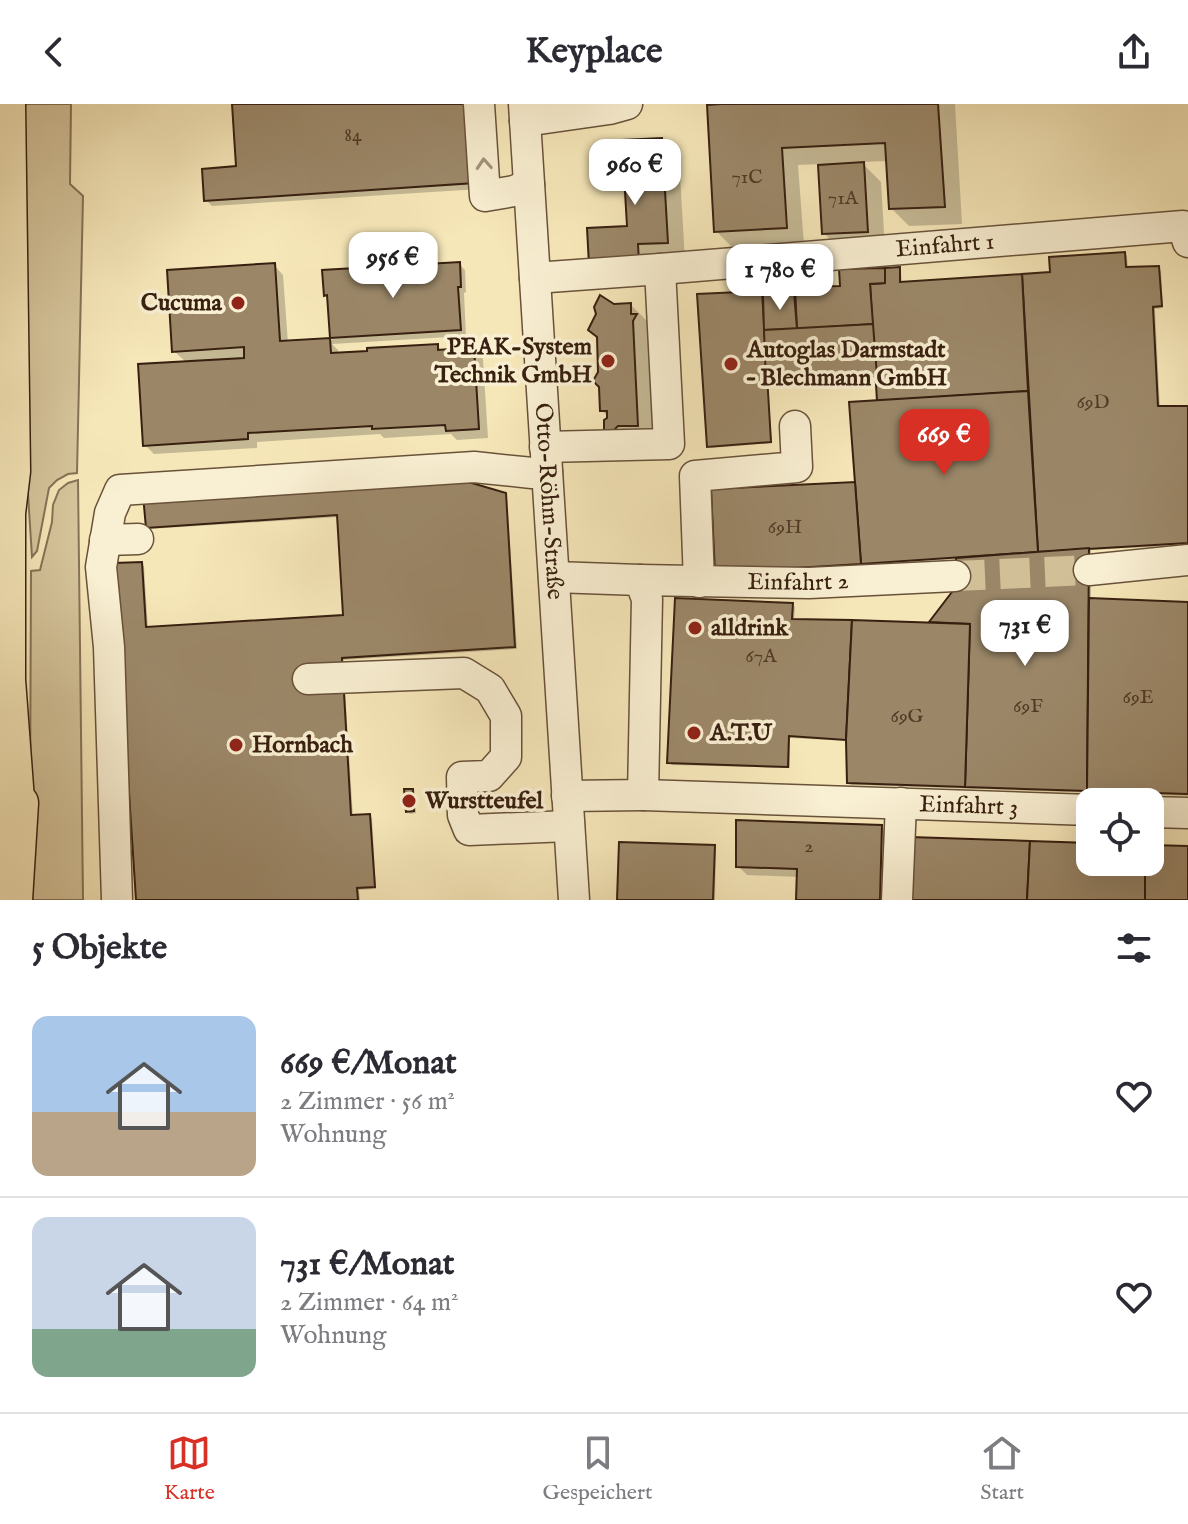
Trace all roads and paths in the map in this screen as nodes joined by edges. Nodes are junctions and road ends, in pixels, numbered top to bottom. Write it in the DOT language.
graph roads {
  1 [pos="6,104"];
  2 [pos="479,104"];
  3 [pos="627,104"];
  4 [pos="524,113"];
  5 [pos="529,185"];
  6 [pos="1186,234"];
  7 [pos="660,269"];
  8 [pos="535,278"];
  9 [pos="795,426"];
  10 [pos="546,460"];
  11 [pos="138,539"];
  12 [pos="105,540"];
  13 [pos="1188,560"];
  14 [pos="1089,570"];
  15 [pos="955,576"];
  16 [pos="554,577"];
  17 [pos="640,580"];
  18 [pos="699,582"];
  19 [pos="11,623"];
  20 [pos="308,679"];
  21 [pos="643,795"];
  22 [pos="567,796"];
  23 [pos="901,803"];
  24 [pos="1076,809"];
  25 [pos="1164,812"];
  26 [pos="1188,813"];
  27 [pos="569,826"];
  28 [pos="13,900"];
  29 [pos="117,900"];
  30 [pos="574,900"];
  31 [pos="897,900"];
  1 -- 19 [label="main road"];
  5 -- 2 [label="street, one-way"];
  3 -- 4 [label="street"];
  4 -- 5 [label="street, Otto-Röhm-Straße"];
  5 -- 8 [label="street, Otto-Röhm-Straße"];
  6 -- 7 [label="street, Einfahrt 1"];
  7 -- 8 [label="street, Einfahrt 1"];
  7 -- 10 [label="street"];
  8 -- 10 [label="street, Otto-Röhm-Straße"];
  9 -- 18 [label="street"];
  10 -- 12 [label="street"];
  10 -- 16 [label="street, Otto-Röhm-Straße"];
  11 -- 12 [label="street"];
  12 -- 29 [label="street"];
  13 -- 14 [label="street"];
  15 -- 18 [label="street, Einfahrt 2"];
  16 -- 17 [label="street, Einfahrt 2"];
  16 -- 22 [label="street, Otto-Röhm-Straße"];
  17 -- 18 [label="street, Einfahrt 2"];
  17 -- 21 [label="street"];
  19 -- 28 [label="main road"];
  20 -- 27 [label="street"];
  21 -- 22 [label="street, Einfahrt 3"];
  21 -- 23 [label="street, Einfahrt 3"];
  22 -- 27 [label="street, Otto-Röhm-Straße"];
  23 -- 24 [label="street, Einfahrt 3"];
  23 -- 31 [label="street"];
  25 -- 26 [label="street"];
  27 -- 30 [label="street, Otto-Röhm-Straße"];
}
